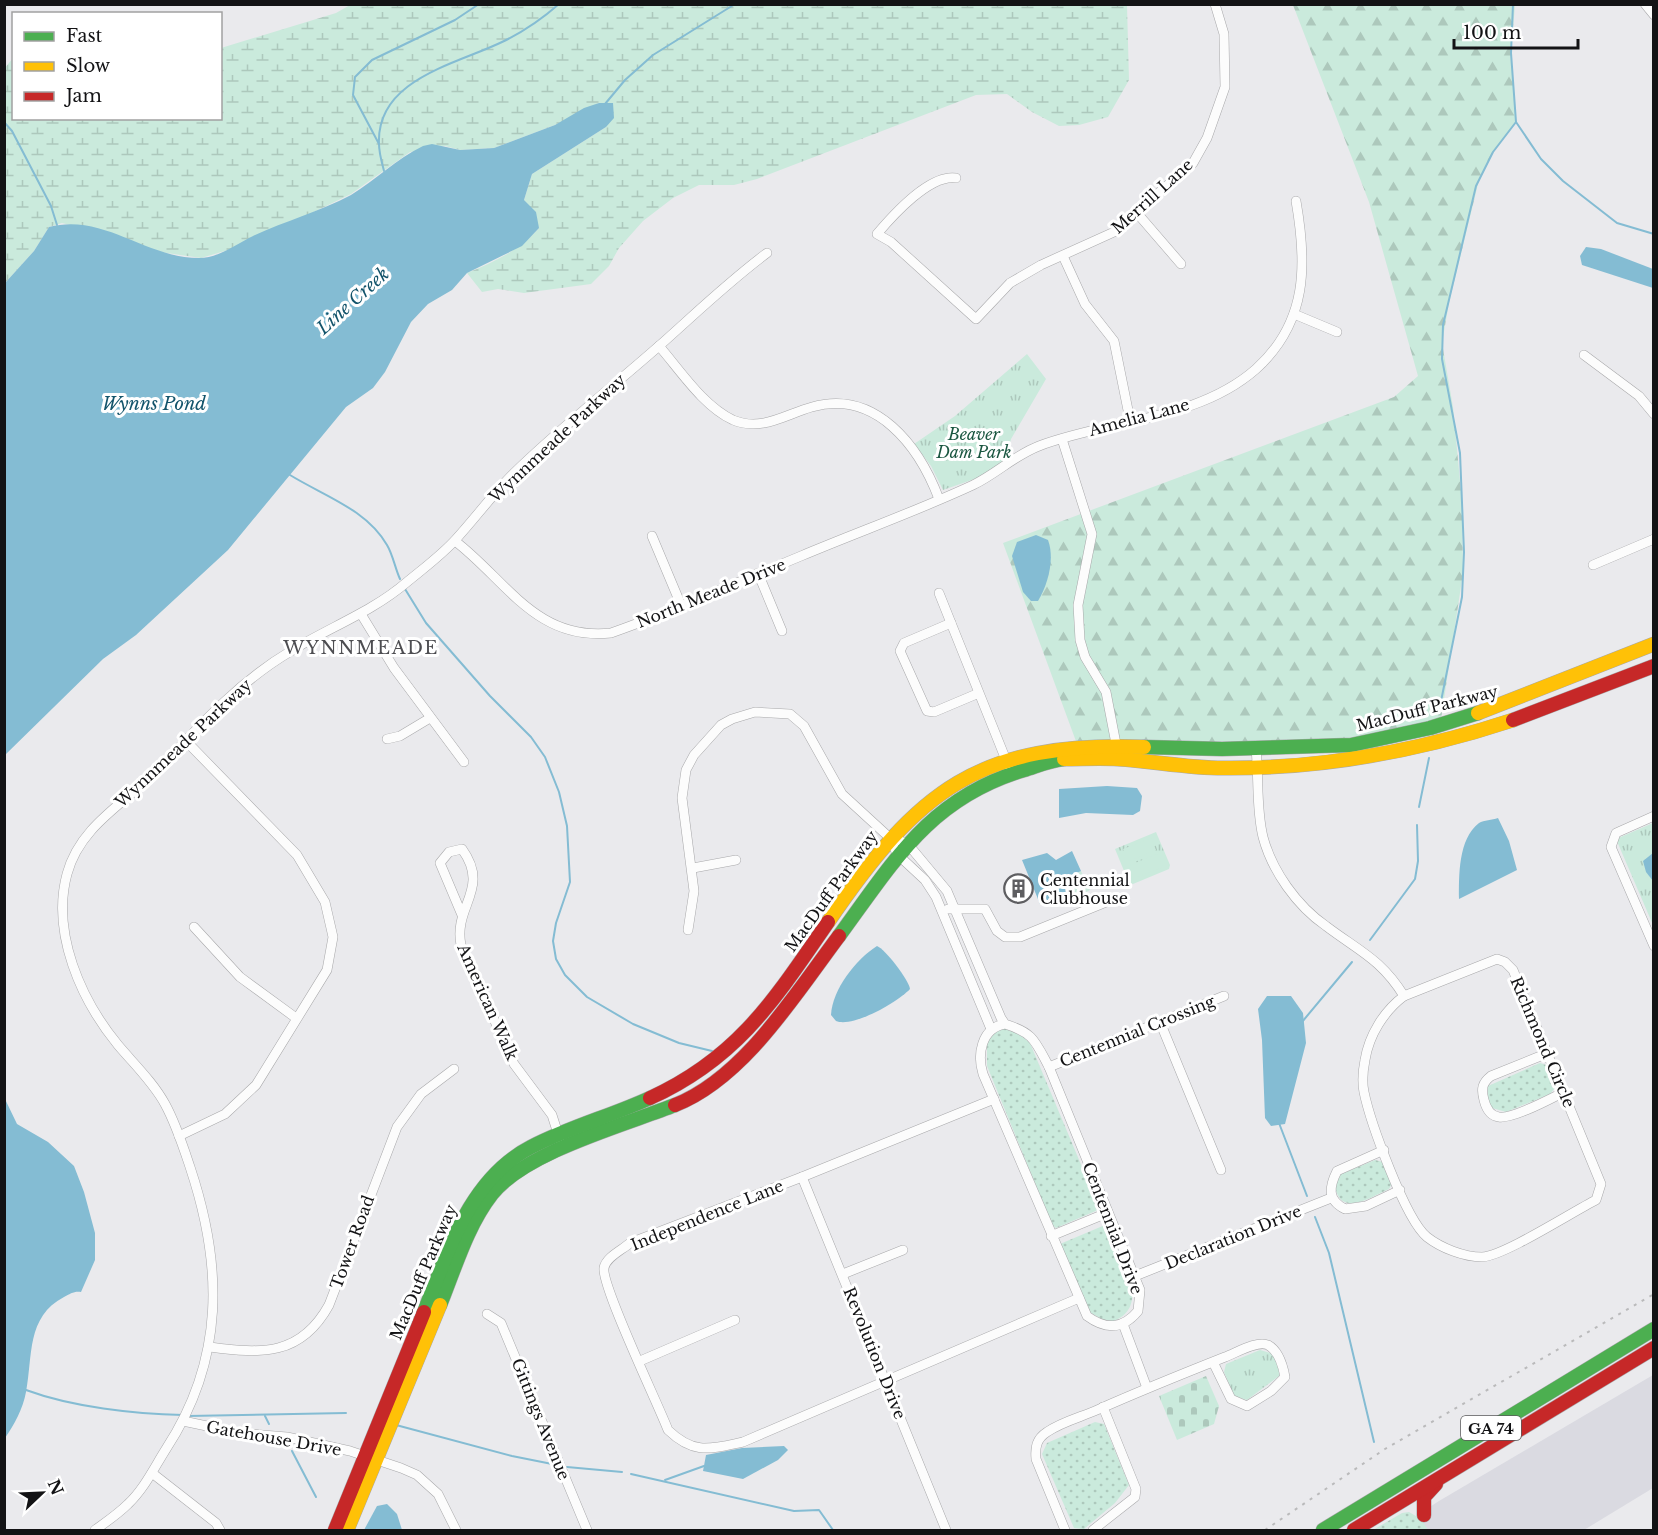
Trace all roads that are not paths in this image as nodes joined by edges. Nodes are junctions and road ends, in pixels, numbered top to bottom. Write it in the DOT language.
graph roads {
  1 [pos="1215,4"];
  2 [pos="1645,4"];
  3 [pos="1653,15"];
  4 [pos="956,178"];
  5 [pos="1296,201"];
  6 [pos="1137,213"];
  7 [pos="767,253"];
  8 [pos="1063,256"];
  9 [pos="1181,264"];
  10 [pos="1294,315"];
  11 [pos="1336,332"];
  12 [pos="659,346"];
  13 [pos="1584,355"];
  14 [pos="1653,414"];
  15 [pos="1130,420"];
  16 [pos="1062,439"];
  17 [pos="986,478"];
  18 [pos="939,499"];
  19 [pos="652,536"];
  20 [pos="1653,539"];
  21 [pos="455,541"];
  22 [pos="1593,565"];
  23 [pos="759,573"];
  24 [pos="939,593"];
  25 [pos="681,605"];
  26 [pos="361,614"];
  27 [pos="951,623"];
  28 [pos="782,631"];
  29 [pos="1653,644"];
  30 [pos="1653,666"];
  31 [pos="980,693"];
  32 [pos="430,718"];
  33 [pos="387,738"];
  34 [pos="185,740"];
  35 [pos="1256,749"];
  36 [pos="1118,753"];
  37 [pos="464,762"];
  38 [pos="1008,767"];
  39 [pos="1257,767"];
  40 [pos="1653,816"];
  41 [pos="890,838"];
  42 [pos="907,843"];
  43 [pos="897,854"];
  44 [pos="736,860"];
  45 [pos="693,868"];
  46 [pos="1111,900"];
  47 [pos="953,908"];
  48 [pos="943,911"];
  49 [pos="462,915"];
  50 [pos="194,927"];
  51 [pos="688,930"];
  52 [pos="1653,946"];
  53 [pos="1224,996"];
  54 [pos="1404,996"];
  55 [pos="296,1018"];
  56 [pos="1160,1022"];
  57 [pos="1005,1024"];
  58 [pos="992,1029"];
  59 [pos="1548,1053"];
  60 [pos="1049,1067"];
  61 [pos="454,1069"];
  62 [pos="1564,1092"];
  63 [pos="994,1099"];
  64 [pos="559,1134"];
  65 [pos="179,1136"];
  66 [pos="562,1148"];
  67 [pos="1384,1150"];
  68 [pos="1221,1170"];
  69 [pos="802,1177"];
  70 [pos="1400,1190"];
  71 [pos="1331,1198"];
  72 [pos="1107,1213"];
  73 [pos="1051,1236"];
  74 [pos="903,1250"];
  75 [pos="843,1274"];
  76 [pos="1135,1276"];
  77 [pos="1079,1298"];
  78 [pos="487,1314"];
  79 [pos="735,1320"];
  80 [pos="1123,1324"];
  81 [pos="1653,1329"];
  82 [pos="210,1347"];
  83 [pos="1653,1348"];
  84 [pos="640,1361"];
  85 [pos="1213,1362"];
  86 [pos="887,1382"];
  87 [pos="1147,1388"];
  88 [pos="1103,1407"];
  89 [pos="183,1421"];
  90 [pos="370,1459"];
  91 [pos="152,1473"];
  92 [pos="1445,1475"];
  93 [pos="1386,1510"];
  94 [pos="95,1530"];
  95 [pos="220,1530"];
  96 [pos="335,1530"];
  97 [pos="347,1530"];
  98 [pos="456,1530"];
  99 [pos="587,1530"];
  100 [pos="946,1530"];
  101 [pos="1065,1530"];
  102 [pos="1093,1530"];
  103 [pos="1323,1530"];
  104 [pos="1354,1530"];
  1 -- 6 [label="street, Merrill Lane"];
  2 -- 3 [label="street"];
  4 -- 8 [label="street, Merrill Lane"];
  5 -- 10 [label="street, Amelia Lane"];
  6 -- 8 [label="street, Merrill Lane"];
  6 -- 9 [label="street"];
  7 -- 12 [label="street, Wynnmeade Parkway"];
  8 -- 15 [label="street"];
  10 -- 11 [label="street"];
  10 -- 15 [label="street, Amelia Lane"];
  12 -- 18 [label="street"];
  12 -- 21 [label="street, Wynnmeade Parkway"];
  13 -- 14 [label="street"];
  15 -- 16 [label="street, Amelia Lane"];
  16 -- 17 [label="street, Amelia Lane"];
  16 -- 36 [label="street"];
  17 -- 18 [label="street, North Meade Drive"];
  18 -- 23 [label="street, North Meade Drive"];
  19 -- 25 [label="street"];
  20 -- 22 [label="street"];
  21 -- 25 [label="street, North Meade Drive"];
  21 -- 26 [label="street, Wynnmeade Parkway"];
  23 -- 25 [label="street, North Meade Drive"];
  23 -- 28 [label="street"];
  24 -- 27 [label="street"];
  26 -- 32 [label="street"];
  26 -- 34 [label="street, Wynnmeade Parkway"];
  27 -- 31 [label="street"];
  27 -- 31 [label="street"];
  29 -- 35 [label="street, MacDuff Parkway"];
  30 -- 39 [label="street, MacDuff Parkway"];
  31 -- 38 [label="street"];
  32 -- 33 [label="street"];
  32 -- 37 [label="street"];
  34 -- 55 [label="street"];
  34 -- 65 [label="street, Wynnmeade Parkway"];
  35 -- 36 [label="street, MacDuff Parkway"];
  35 -- 39 [label="street"];
  36 -- 38 [label="street, MacDuff Parkway"];
  36 -- 39 [label="street, MacDuff Parkway"];
  38 -- 41 [label="street, MacDuff Parkway"];
  38 -- 42 [label="street, MacDuff Parkway"];
  39 -- 54 [label="street"];
  40 -- 52 [label="street"];
  41 -- 42 [label="street"];
  41 -- 43 [label="street"];
  41 -- 45 [label="street"];
  41 -- 64 [label="street, MacDuff Parkway"];
  42 -- 43 [label="street, MacDuff Parkway"];
  42 -- 47 [label="street"];
  43 -- 48 [label="street"];
  43 -- 66 [label="street, MacDuff Parkway"];
  44 -- 45 [label="street"];
  45 -- 51 [label="street"];
  46 -- 47 [label="street"];
  47 -- 48 [label="street"];
  47 -- 57 [label="street"];
  48 -- 58 [label="street"];
  49 -- 49 [label="street, American Walk"];
  49 -- 64 [label="street, American Walk"];
  50 -- 55 [label="street"];
  53 -- 56 [label="street, Centennial Crossing"];
  54 -- 59 [label="street, Richmond Circle"];
  54 -- 67 [label="street, Richmond Circle"];
  55 -- 65 [label="street"];
  56 -- 60 [label="street, Centennial Crossing"];
  56 -- 68 [label="street"];
  57 -- 58 [label="street"];
  57 -- 60 [label="street, Centennial Drive"];
  58 -- 63 [label="street"];
  59 -- 62 [label="street, Richmond Circle"];
  59 -- 62 [label="street"];
  60 -- 72 [label="street, Centennial Drive"];
  61 -- 82 [label="street, Tower Road"];
  62 -- 70 [label="street, Richmond Circle"];
  63 -- 69 [label="street, Independence Lane"];
  63 -- 73 [label="street"];
  64 -- 66 [label="street, American Walk"];
  64 -- 90 [label="street, MacDuff Parkway"];
  65 -- 82 [label="street, Wynnmeade Parkway"];
  66 -- 90 [label="street, MacDuff Parkway"];
  67 -- 70 [label="street, Richmond Circle"];
  67 -- 71 [label="street"];
  69 -- 75 [label="street, Revolution Drive"];
  69 -- 84 [label="street, Independence Lane"];
  70 -- 71 [label="street"];
  71 -- 76 [label="street, Declaration Drive"];
  72 -- 73 [label="street"];
  72 -- 76 [label="street, Centennial Drive"];
  73 -- 77 [label="street"];
  74 -- 75 [label="street"];
  75 -- 86 [label="street, Revolution Drive"];
  76 -- 80 [label="street, Centennial Drive"];
  77 -- 80 [label="street"];
  77 -- 86 [label="street, Independence Lane"];
  78 -- 99 [label="street, Gittings Avenue"];
  79 -- 84 [label="street"];
  80 -- 87 [label="street"];
  81 -- 103 [label="street, GA 74"];
  82 -- 89 [label="street, Wynnmeade Parkway"];
  83 -- 92 [label="street, GA 74"];
  84 -- 86 [label="street, Independence Lane"];
  85 -- 85 [label="street"];
  85 -- 87 [label="street"];
  86 -- 100 [label="street, Revolution Drive"];
  87 -- 88 [label="street"];
  88 -- 101 [label="street"];
  88 -- 102 [label="street"];
  89 -- 90 [label="street, Gatehouse Drive"];
  89 -- 91 [label="street, Wynnmeade Parkway"];
  90 -- 96 [label="street, MacDuff Parkway"];
  90 -- 97 [label="street, MacDuff Parkway"];
  90 -- 98 [label="street, Gatehouse Drive"];
  91 -- 94 [label="street, Wynnmeade Parkway"];
  91 -- 95 [label="street"];
  92 -- 93 [label="street, GA 74"];
  92 -- 93 [label="street"];
  93 -- 104 [label="street, GA 74"];
}
